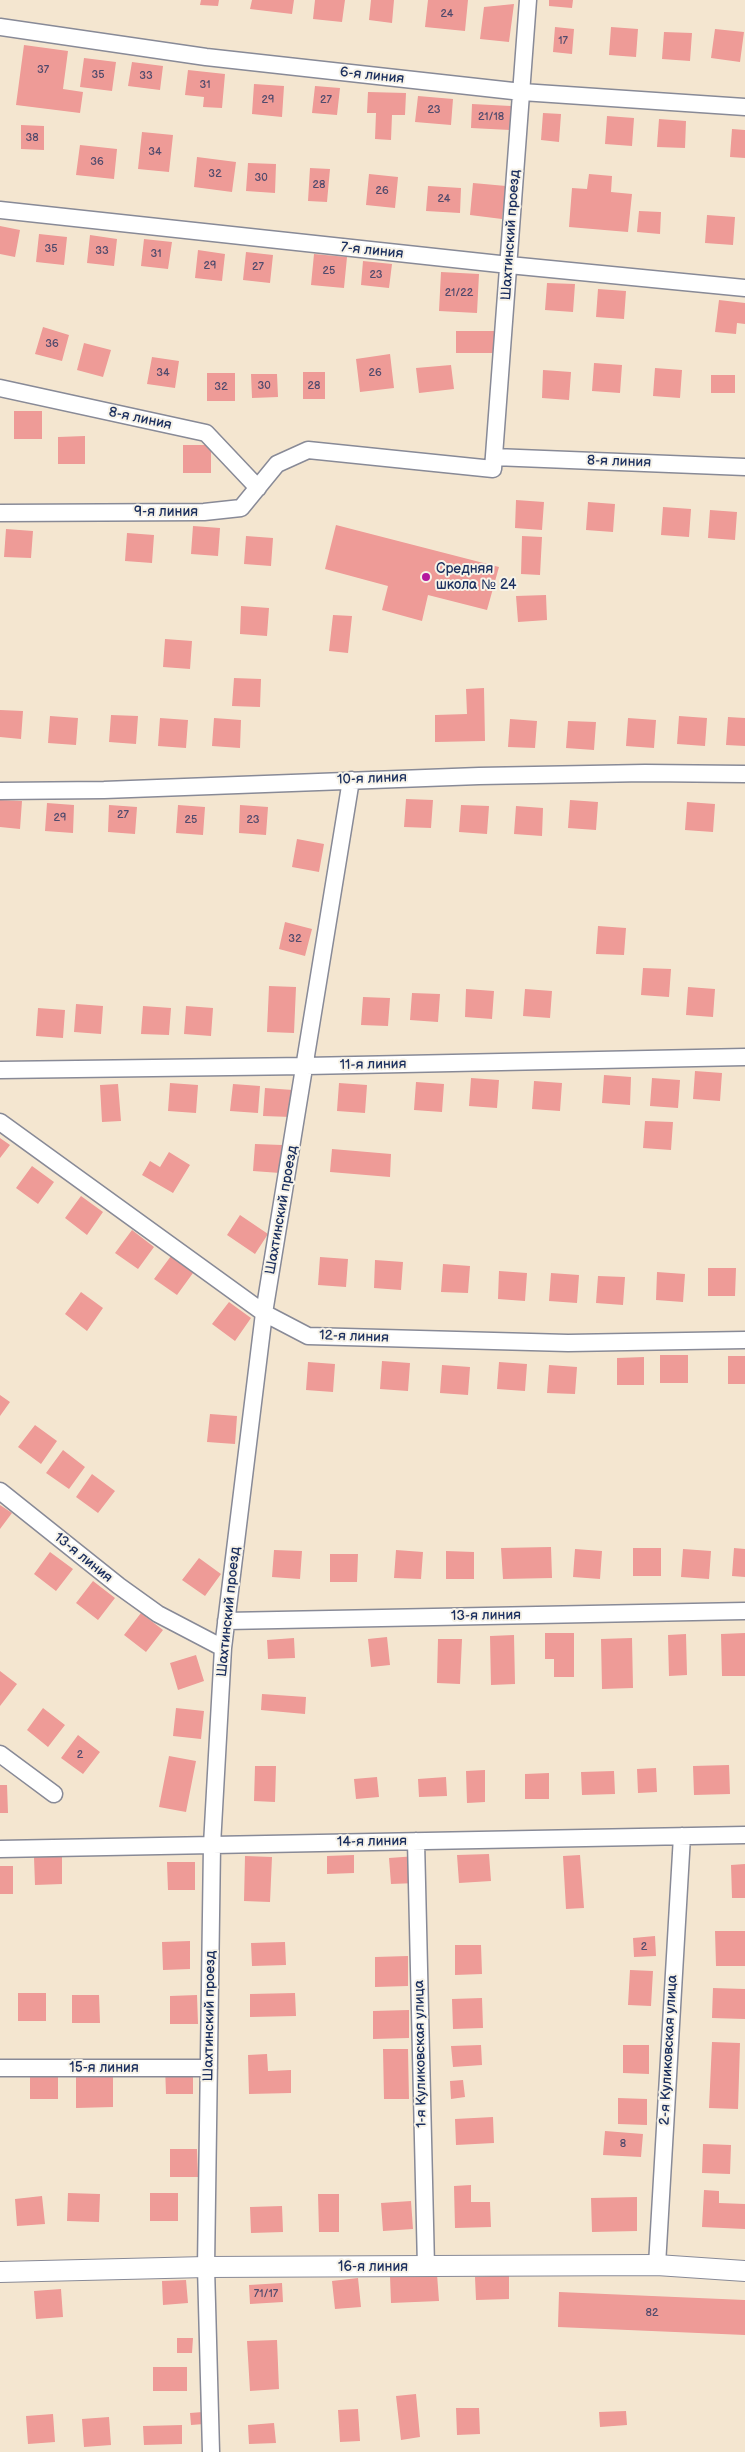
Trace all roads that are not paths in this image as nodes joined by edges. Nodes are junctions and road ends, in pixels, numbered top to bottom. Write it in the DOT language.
graph roads {
  1 [pos="528,0"];
  2 [pos="0,27"];
  3 [pos="522,92"];
  4 [pos="745,108"];
  5 [pos="0,210"];
  6 [pos="509,265"];
  7 [pos="745,288"];
  8 [pos="0,388"];
  9 [pos="308,450"];
  10 [pos="493,463"];
  11 [pos="745,467"];
  12 [pos="258,488"];
  13 [pos="0,513"];
  14 [pos="745,774"];
  15 [pos="351,780"];
  16 [pos="0,791"];
  17 [pos="745,1057"];
  18 [pos="306,1066"];
  19 [pos="0,1070"];
  20 [pos="0,1122"];
  21 [pos="264,1313"];
  22 [pos="745,1340"];
  23 [pos="0,1491"];
  24 [pos="745,1611"];
  25 [pos="226,1621"];
  26 [pos="223,1648"];
  27 [pos="0,1754"];
  28 [pos="54,1794"];
  29 [pos="745,1835"];
  30 [pos="682,1836"];
  31 [pos="416,1841"];
  32 [pos="212,1845"];
  33 [pos="0,1849"];
  34 [pos="0,2068"];
  35 [pos="209,2068"];
  36 [pos="657,2265"];
  37 [pos="206,2267"];
  38 [pos="426,2267"];
  39 [pos="745,2271"];
  40 [pos="0,2272"];
  41 [pos="211,2452"];
  1 -- 3 [label="street, Шахтинский проезд"];
  2 -- 3 [label="street, 6-я линия"];
  3 -- 4 [label="street, 6-я линия"];
  3 -- 6 [label="street, Шахтинский проезд"];
  5 -- 6 [label="street, 7-я линия"];
  6 -- 7 [label="street, 7-я линия"];
  6 -- 10 [label="street, Шахтинский проезд"];
  8 -- 12 [label="street, 8-я линия"];
  9 -- 10 [label="street, 8-я линия"];
  9 -- 12 [label="street, 9-я линия"];
  10 -- 11 [label="street, 8-я линия"];
  12 -- 13 [label="street, 9-я линия"];
  14 -- 15 [label="street, 10-я линия"];
  15 -- 16 [label="street, 10-я линия"];
  15 -- 18 [label="street, Шахтинский проезд"];
  17 -- 18 [label="street, 11-я линия"];
  18 -- 19 [label="street, 11-я линия"];
  18 -- 21 [label="street, Шахтинский проезд"];
  20 -- 21 [label="street, 12-я линия"];
  21 -- 22 [label="street, 12-я линия"];
  21 -- 25 [label="street, Шахтинский проезд"];
  23 -- 26 [label="street, 13-я линия"];
  24 -- 25 [label="street, 13-я линия"];
  25 -- 26 [label="street, Шахтинский проезд"];
  26 -- 32 [label="street, Шахтинский проезд"];
  27 -- 28 [label="street"];
  29 -- 30 [label="street, 14-я линия"];
  30 -- 31 [label="street, 14-я линия"];
  30 -- 36 [label="street, 2-я Куликовская улица"];
  31 -- 32 [label="street, 14-я линия"];
  31 -- 38 [label="street, 1-я Куликовская улица"];
  32 -- 33 [label="street, 14-я линия"];
  32 -- 35 [label="street, Шахтинский проезд"];
  34 -- 35 [label="street, 15-я линия"];
  35 -- 37 [label="street, Шахтинский проезд"];
  36 -- 38 [label="street, 16-я линия"];
  36 -- 39 [label="street, 16-я линия"];
  37 -- 38 [label="street, 16-я линия"];
  37 -- 40 [label="street, 16-я линия"];
  37 -- 41 [label="street, Шахтинский проезд"];
}
